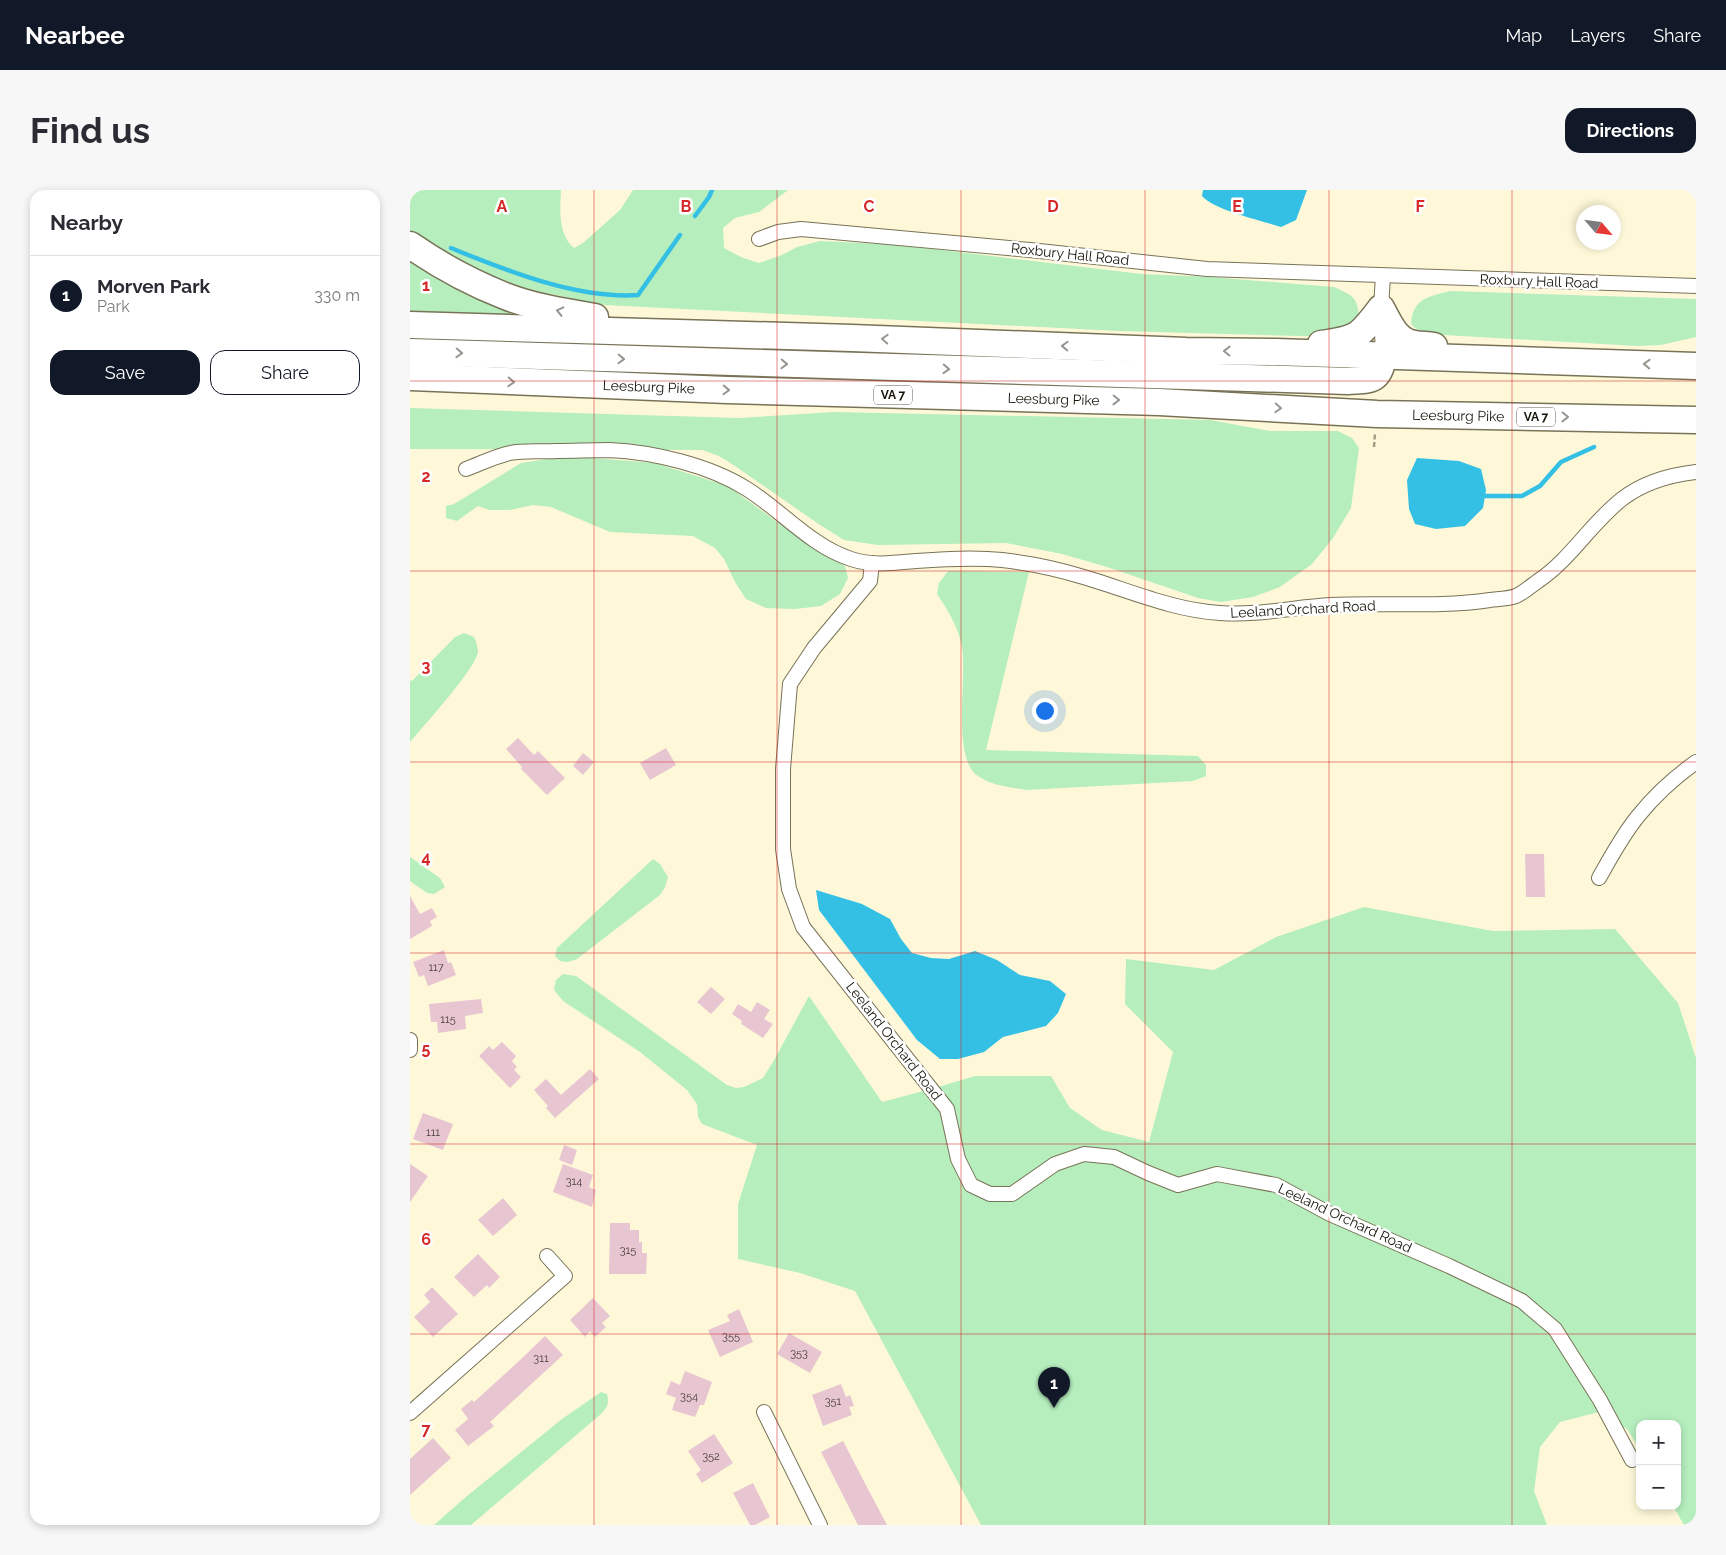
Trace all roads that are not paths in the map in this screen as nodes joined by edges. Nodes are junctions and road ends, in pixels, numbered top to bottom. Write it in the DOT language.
graph roads {
  1 [pos="758,239"];
  2 [pos="410,245"];
  3 [pos="1383,276"];
  4 [pos="1696,286"];
  5 [pos="1381,308"];
  6 [pos="410,325"];
  7 [pos="852,338"];
  8 [pos="410,352"];
  9 [pos="1276,352"];
  10 [pos="1383,356"];
  11 [pos="1510,359"];
  12 [pos="1696,366"];
  13 [pos="410,377"];
  14 [pos="1696,420"];
  15 [pos="466,469"];
  16 [pos="1696,472"];
  17 [pos="872,563"];
  18 [pos="1696,762"];
  19 [pos="1598,878"];
  20 [pos="410,1040"];
  21 [pos="410,1050"];
  22 [pos="547,1256"];
  23 [pos="764,1412"];
  24 [pos="410,1413"];
  25 [pos="1632,1460"];
  26 [pos="820,1525"];
  1 -- 3 [label="street, Roxbury Hall Road"];
  7 -- 2 [label="highway, one-way"];
  3 -- 4 [label="street, Roxbury Hall Road"];
  3 -- 5 [label="street"];
  5 -- 9 [label="highway"];
  5 -- 10 [label="street"];
  5 -- 11 [label="highway"];
  6 -- 7 [label="highway"];
  9 -- 7 [label="highway, one-way"];
  8 -- 10 [label="highway, one-way"];
  9 -- 10 [label="highway"];
  10 -- 11 [label="highway"];
  12 -- 11 [label="highway, one-way"];
  13 -- 14 [label="highway, Leesburg Pike / VA 7, one-way"];
  15 -- 17 [label="street, Leeland Orchard Road"];
  16 -- 17 [label="street, Leeland Orchard Road"];
  17 -- 25 [label="street, Leeland Orchard Road"];
  18 -- 19 [label="street"];
  20 -- 21 [label="street"];
  22 -- 24 [label="street"];
  23 -- 26 [label="street"];
}
